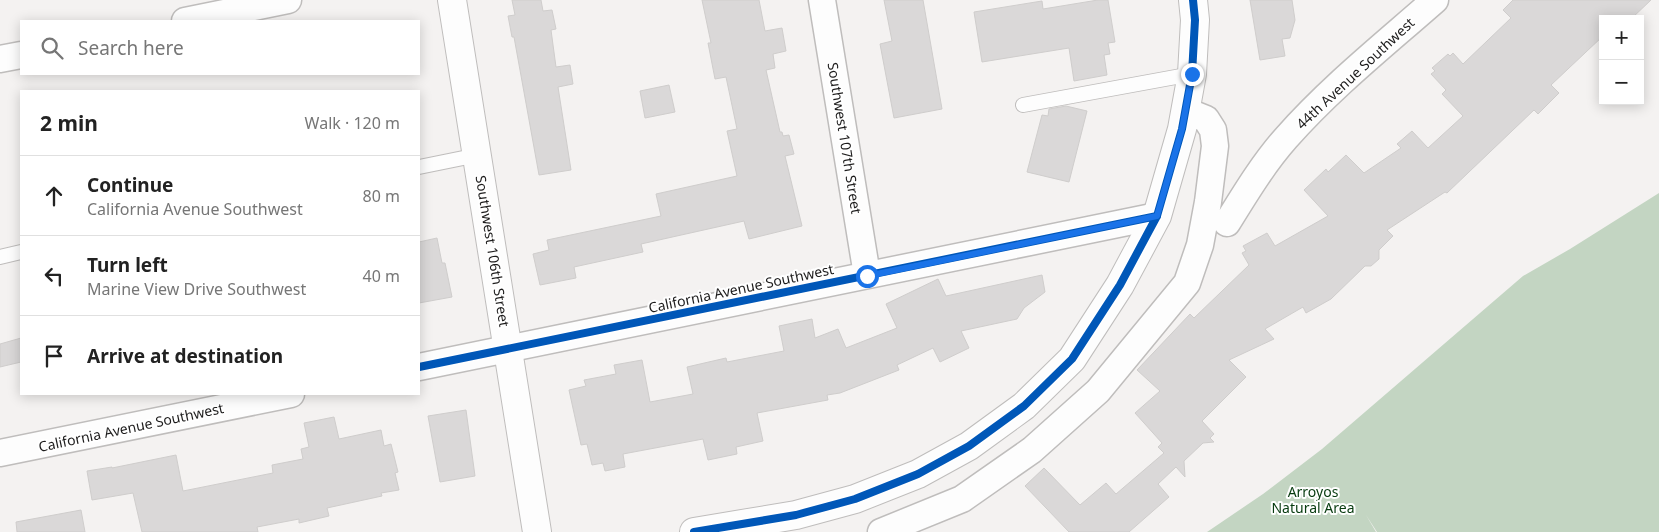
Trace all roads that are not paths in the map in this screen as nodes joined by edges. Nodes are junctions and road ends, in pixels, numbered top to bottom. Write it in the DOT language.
graph roads {
  1 [pos="288,0"];
  2 [pos="452,0"];
  3 [pos="822,0"];
  4 [pos="1193,0"];
  5 [pos="1435,0"];
  6 [pos="190,20"];
  7 [pos="20,55"];
  8 [pos="0,59"];
  9 [pos="1192,74"];
  10 [pos="1023,105"];
  11 [pos="1186,110"];
  12 [pos="478,155"];
  13 [pos="420,167"];
  14 [pos="1157,216"];
  15 [pos="1227,223"];
  16 [pos="20,252"];
  17 [pos="0,257"];
  18 [pos="867,276"];
  19 [pos="509,349"];
  20 [pos="420,367"];
  21 [pos="285,395"];
  22 [pos="0,454"];
  23 [pos="537,532"];
  24 [pos="694,532"];
  25 [pos="881,532"];
  1 -- 6 [label="street"];
  2 -- 12 [label="street, Southwest 106th Street"];
  3 -- 18 [label="street, Southwest 107th Street"];
  4 -- 9 [label="street"];
  5 -- 15 [label="street, 44th Avenue Southwest"];
  7 -- 8 [label="street"];
  9 -- 10 [label="lane"];
  9 -- 11 [label="street"];
  11 -- 14 [label="street"];
  11 -- 25 [label="street"];
  12 -- 13 [label="lane"];
  12 -- 19 [label="street, Southwest 106th Street"];
  14 -- 18 [label="street, California Avenue Southwest"];
  14 -- 24 [label="street"];
  16 -- 17 [label="lane"];
  18 -- 19 [label="street, California Avenue Southwest"];
  19 -- 20 [label="street, California Avenue Southwest"];
  19 -- 23 [label="street, Southwest 106th Street"];
  21 -- 22 [label="street, California Avenue Southwest"];
}
